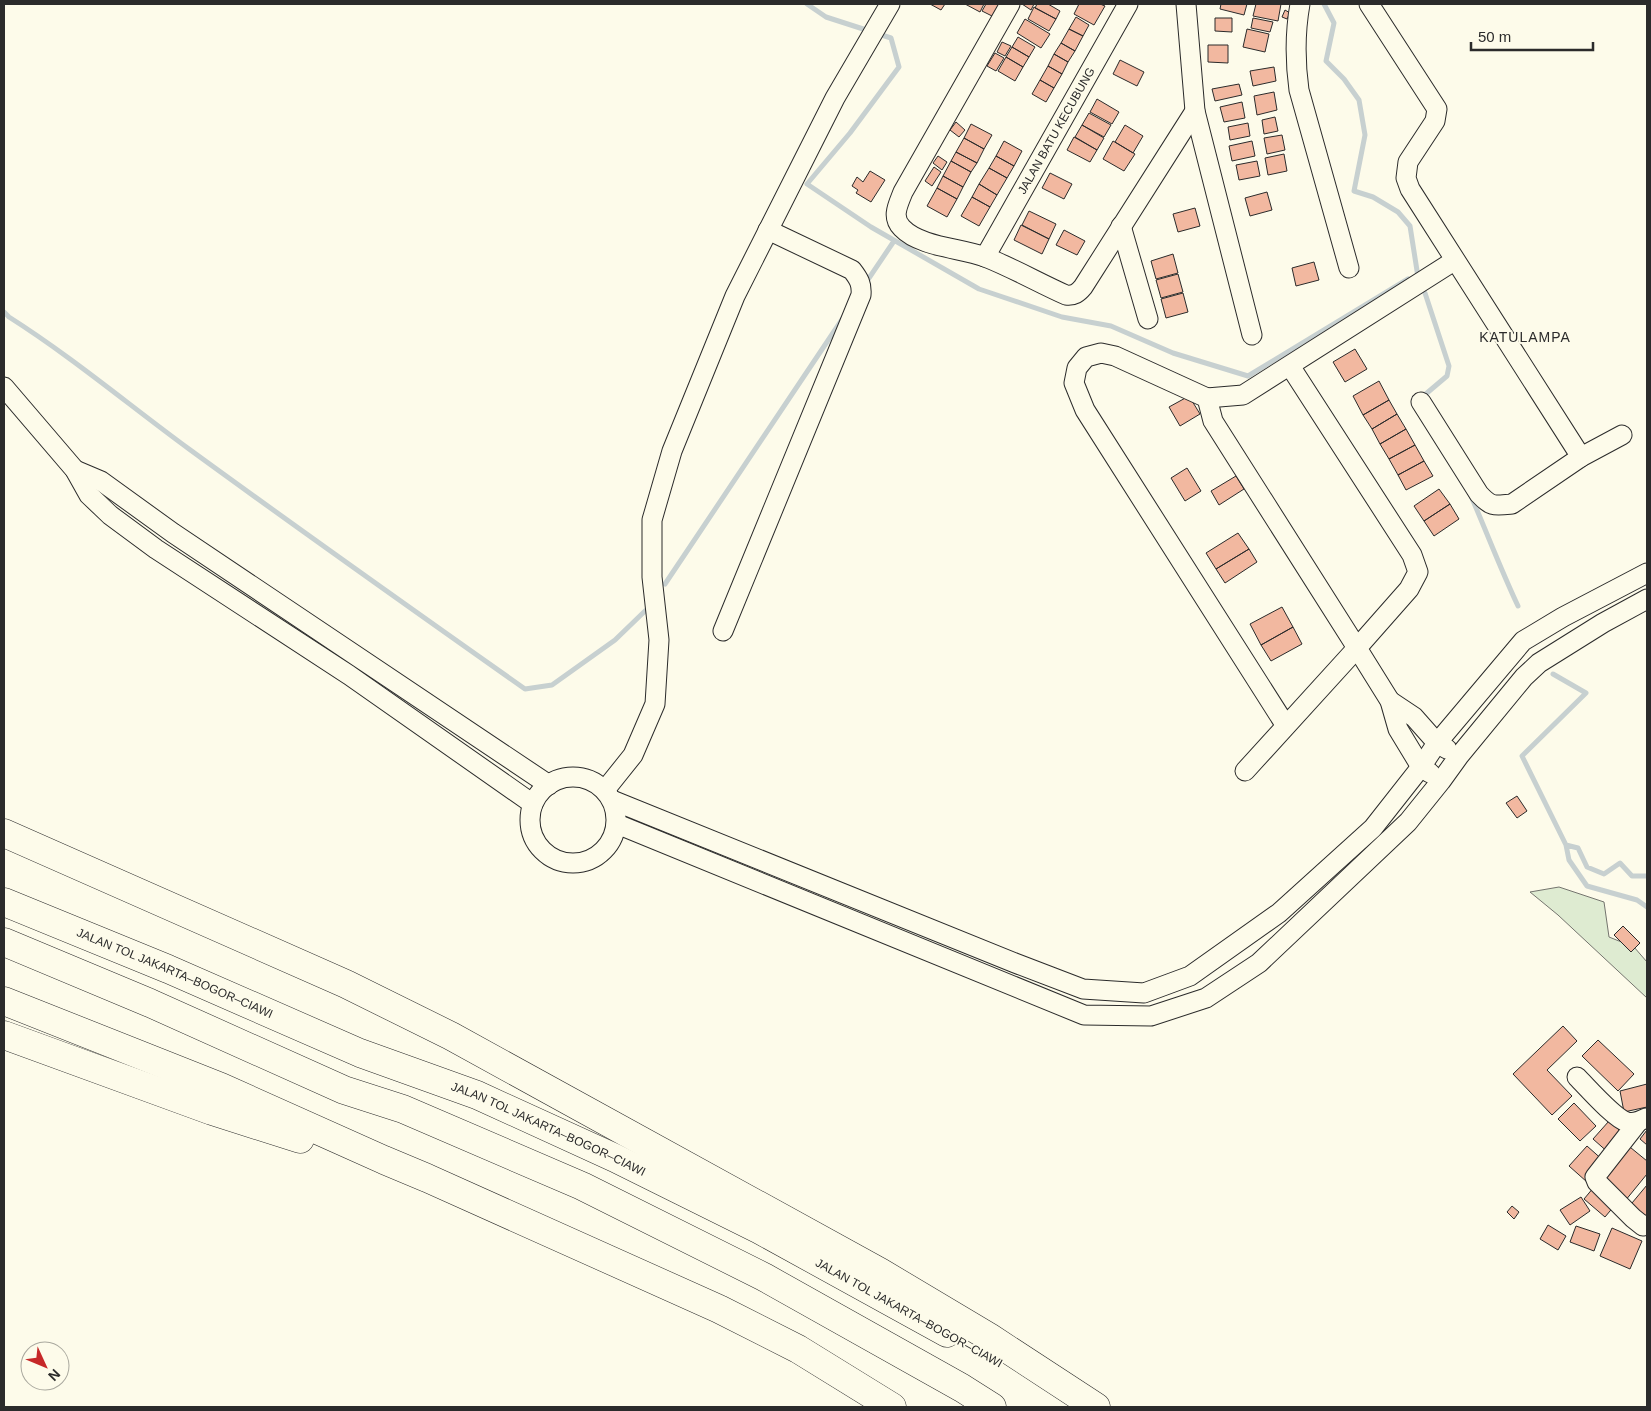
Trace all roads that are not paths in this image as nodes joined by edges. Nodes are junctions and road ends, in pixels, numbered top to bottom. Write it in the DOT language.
graph roads {
  1 [pos="890,4"];
  2 [pos="1010,4"];
  3 [pos="1128,4"];
  4 [pos="1186,4"];
  5 [pos="1300,4"];
  6 [pos="1369,4"];
  7 [pos="1195,111"];
  8 [pos="1121,226"];
  9 [pos="768,230"];
  10 [pos="985,257"];
  11 [pos="1454,261"];
  12 [pos="1349,268"];
  13 [pos="1148,318"];
  14 [pos="1252,335"];
  15 [pos="1290,366"];
  16 [pos="4,387"];
  17 [pos="1206,398"];
  18 [pos="1422,402"];
  19 [pos="1622,435"];
  20 [pos="1581,457"];
  21 [pos="75,470"];
  22 [pos="1647,573"];
  23 [pos="1647,599"];
  24 [pos="723,631"];
  25 [pos="1357,648"];
  26 [pos="1506,660"];
  27 [pos="1524,676"];
  28 [pos="1390,701"];
  29 [pos="1286,726"];
  30 [pos="1437,743"];
  31 [pos="1459,756"];
  32 [pos="1421,767"];
  33 [pos="1245,770"];
  34 [pos="1441,781"];
  35 [pos="549,785"];
  36 [pos="609,795"];
  37 [pos="533,804"];
  38 [pos="616,824"];
  39 [pos="4,833"];
  40 [pos="4,902"];
  41 [pos="4,942"];
  42 [pos="1015,963"];
  43 [pos="1006,984"];
  44 [pos="4,1001"];
  45 [pos="4,1035"];
  46 [pos="1577,1077"];
  47 [pos="1642,1120"];
  48 [pos="384,1160"];
  49 [pos="1647,1226"];
  50 [pos="892,1407"];
  51 [pos="992,1407"];
  52 [pos="1069,1407"];
  53 [pos="1096,1407"];
  1 -- 9 [label="street"];
  2 -- 10 [label="street"];
  3 -- 10 [label="street, JALAN BATU KECUBUNG"];
  4 -- 7 [label="street"];
  5 -- 12 [label="street"];
  6 -- 11 [label="street"];
  7 -- 8 [label="street"];
  7 -- 14 [label="street"];
  8 -- 10 [label="street"];
  8 -- 13 [label="street"];
  9 -- 24 [label="street"];
  9 -- 36 [label="street"];
  11 -- 15 [label="street"];
  11 -- 20 [label="street"];
  15 -- 17 [label="street"];
  15 -- 25 [label="street"];
  16 -- 21 [label="street"];
  17 -- 25 [label="street"];
  17 -- 29 [label="street"];
  18 -- 20 [label="street"];
  19 -- 20 [label="street"];
  21 -- 35 [label="street"];
  21 -- 37 [label="street"];
  22 -- 26 [label="street"];
  23 -- 27 [label="street"];
  25 -- 28 [label="street"];
  25 -- 29 [label="street"];
  26 -- 27 [label="street"];
  26 -- 30 [label="street"];
  27 -- 31 [label="street"];
  28 -- 30 [label="street"];
  28 -- 32 [label="street"];
  29 -- 33 [label="street"];
  30 -- 31 [label="street"];
  30 -- 32 [label="street"];
  31 -- 34 [label="street"];
  32 -- 34 [label="street"];
  32 -- 42 [label="street"];
  34 -- 43 [label="street"];
  35 -- 36 [label="street"];
  35 -- 37 [label="street"];
  36 -- 38 [label="street"];
  36 -- 42 [label="street"];
  37 -- 38 [label="street"];
  38 -- 43 [label="street"];
  39 -- 53 [label="highway"];
  40 -- 52 [label="highway, JALAN TOL JAKARTA–BOGOR–CIAWI"];
  41 -- 51 [label="highway"];
  42 -- 43 [label="street"];
  44 -- 48 [label="highway"];
  45 -- 48 [label="highway"];
  46 -- 47 [label="street"];
  47 -- 49 [label="street"];
  48 -- 50 [label="highway"];
}
